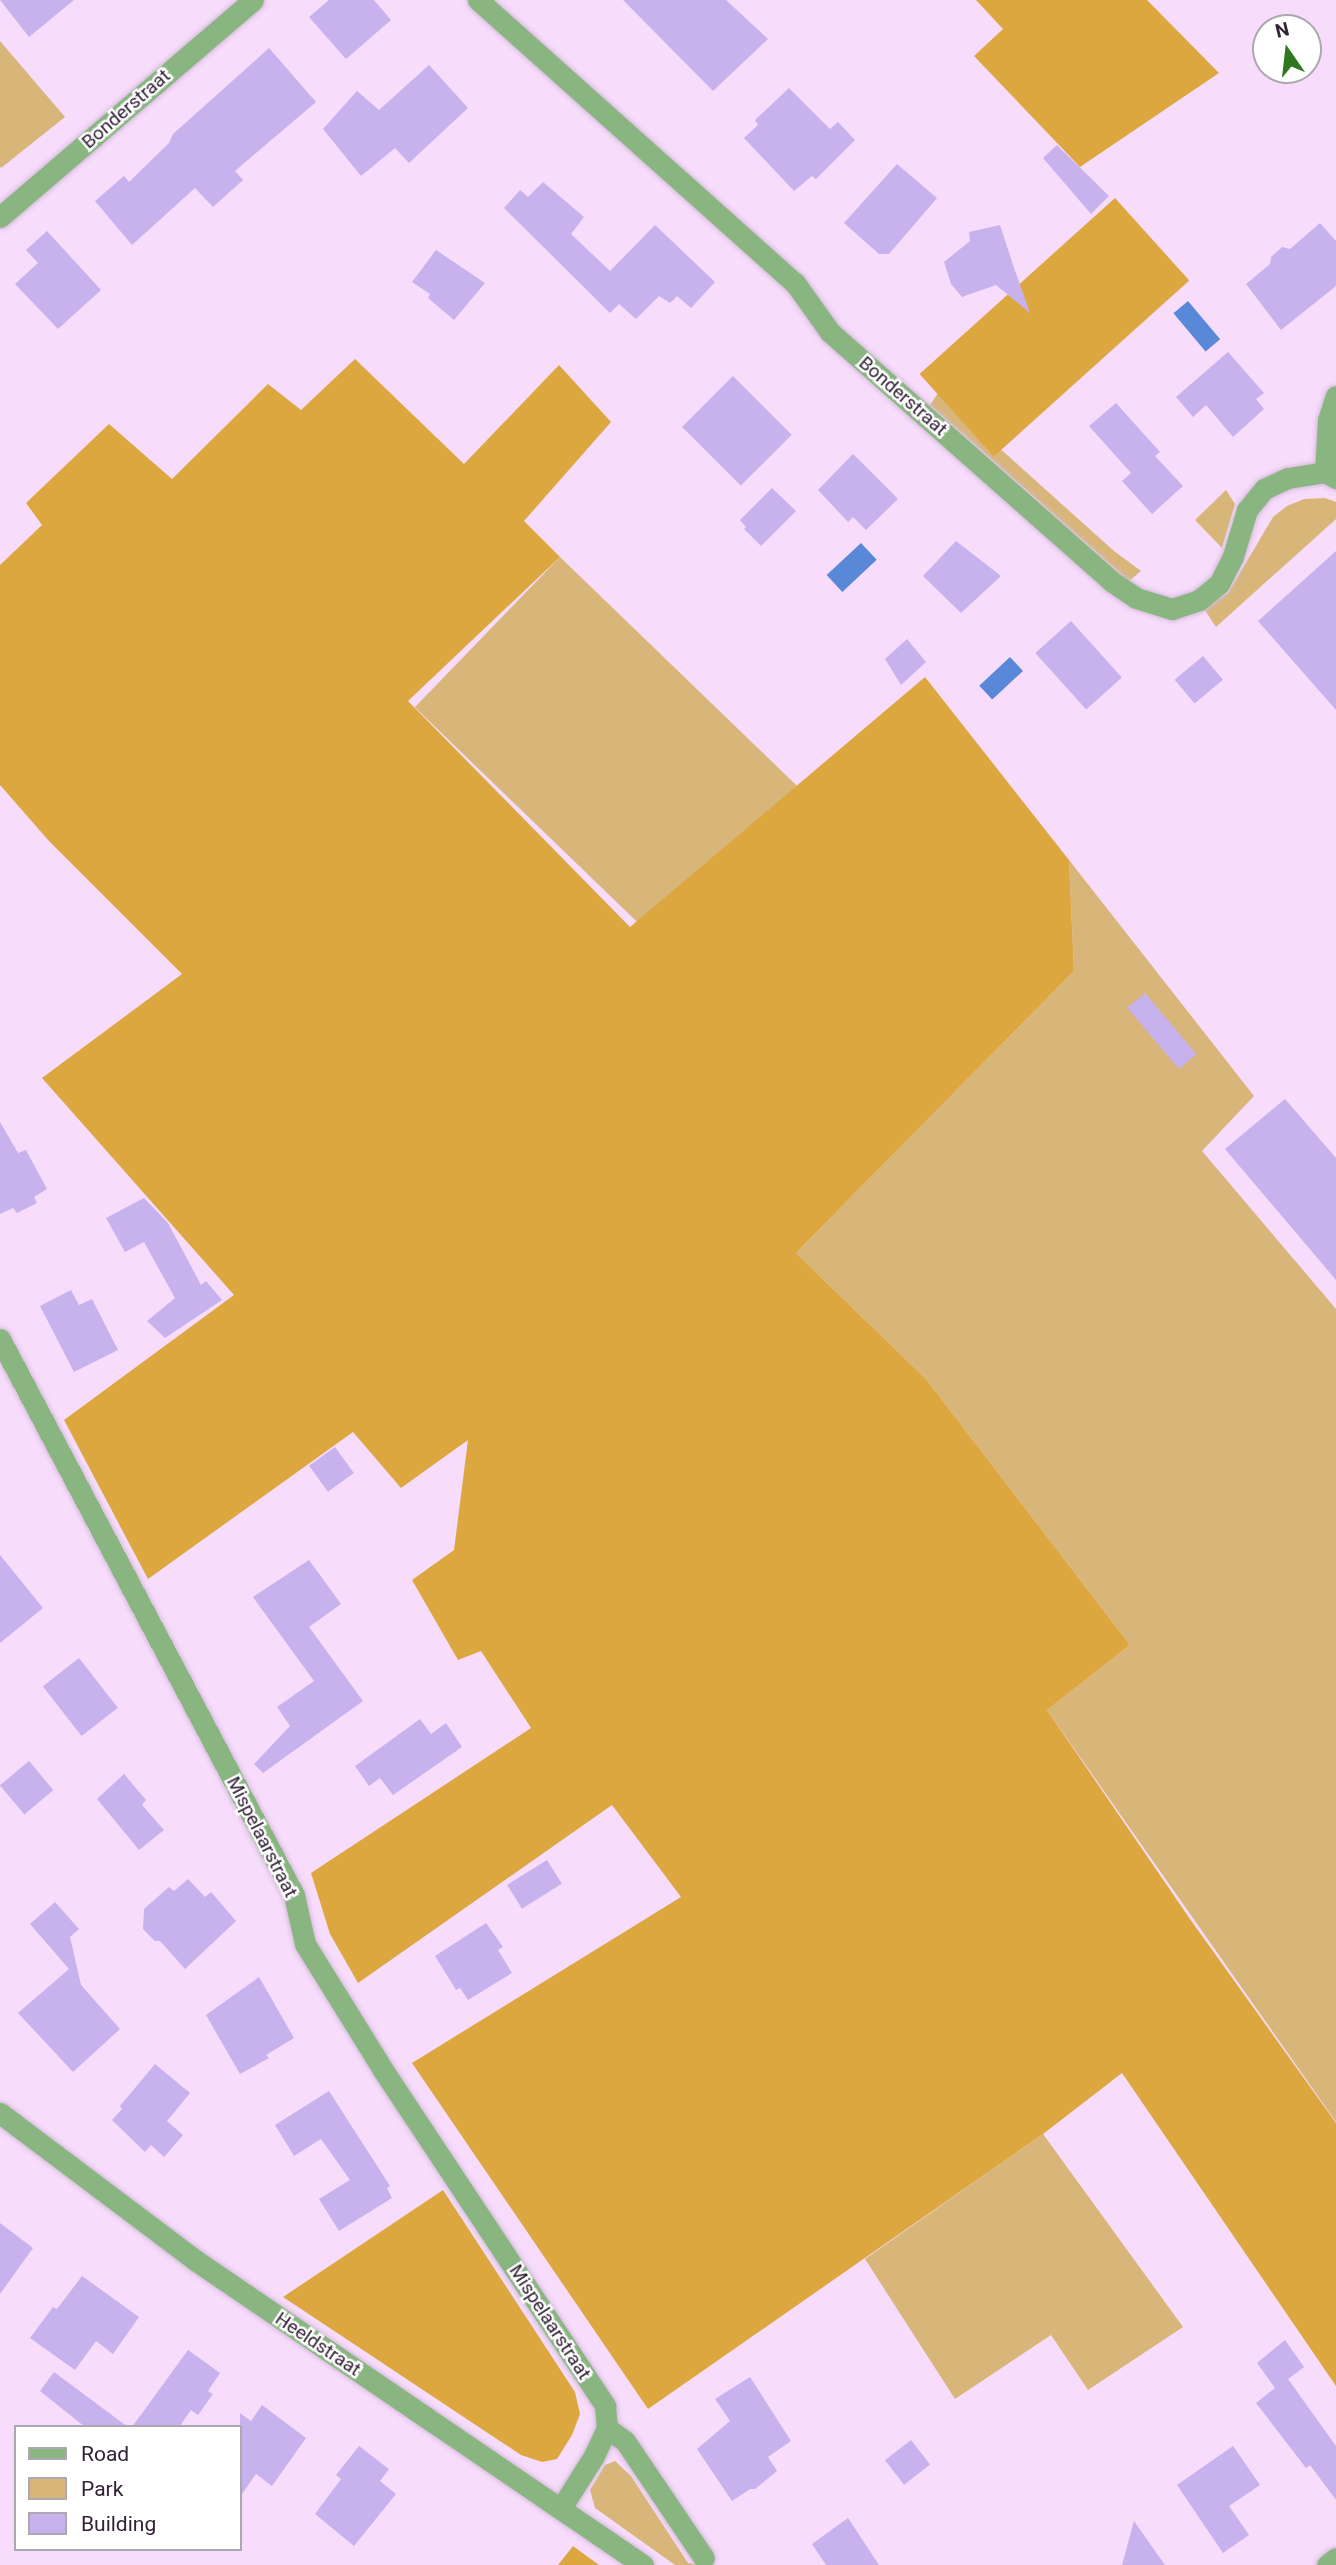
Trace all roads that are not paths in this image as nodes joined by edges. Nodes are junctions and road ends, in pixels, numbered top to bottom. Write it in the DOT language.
graph roads {
  1 [pos="253,0"];
  2 [pos="478,0"];
  3 [pos="0,218"];
  4 [pos="1336,396"];
  5 [pos="1330,475"];
  6 [pos="0,1339"];
  7 [pos="0,2113"];
  8 [pos="607,2428"];
  9 [pos="561,2508"];
  10 [pos="704,2558"];
  11 [pos="1336,2558"];
  12 [pos="643,2565"];
  13 [pos="1327,2565"];
  1 -- 3 [label="street, Bonderstraat"];
  2 -- 5 [label="street, Bonderstraat"];
  4 -- 5 [label="street"];
  6 -- 8 [label="street, Mispelaarstraat"];
  7 -- 9 [label="street, Heeldstraat"];
  8 -- 9 [label="street"];
  8 -- 10 [label="street"];
  9 -- 12 [label="street, Heeldstraat"];
  11 -- 13 [label="street"];
}
